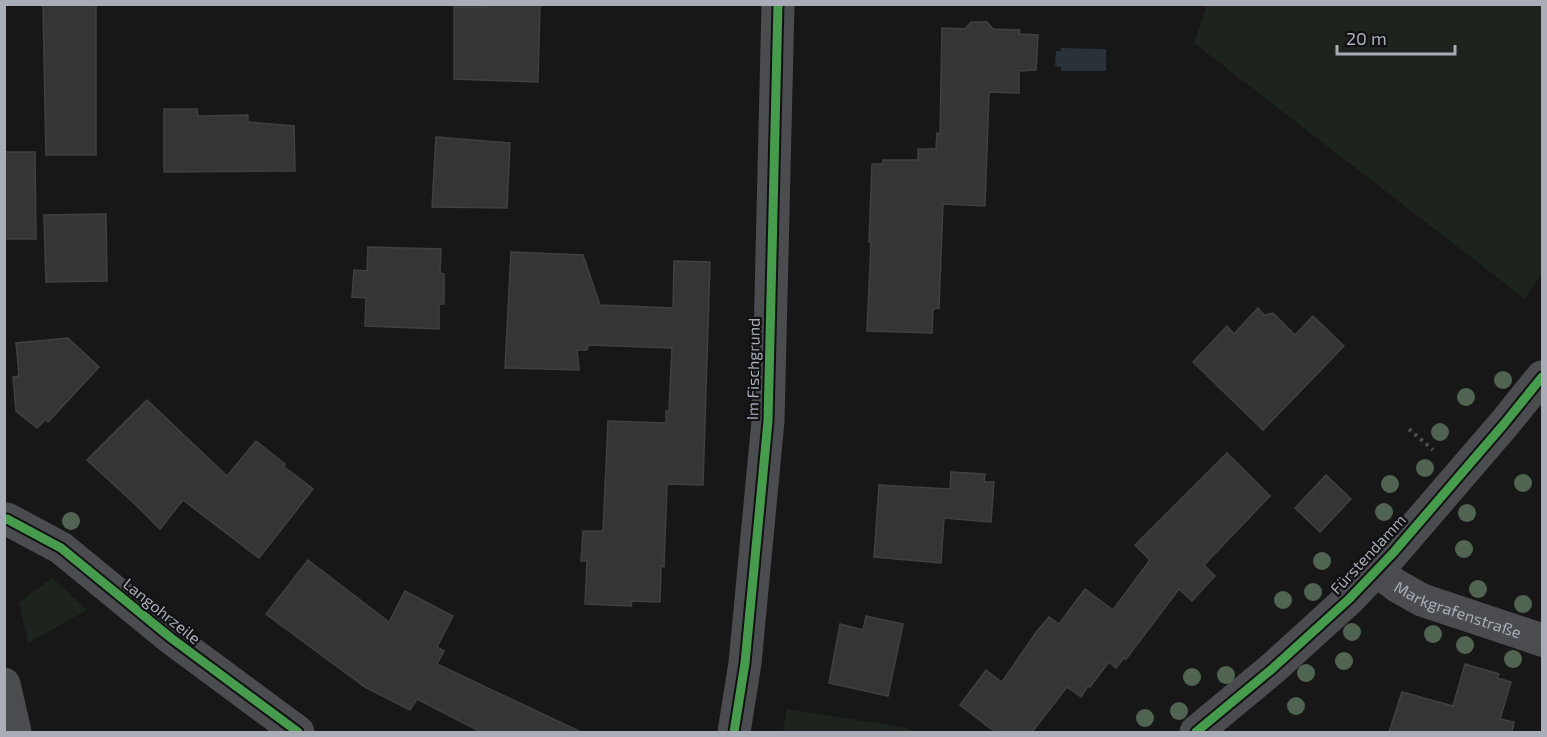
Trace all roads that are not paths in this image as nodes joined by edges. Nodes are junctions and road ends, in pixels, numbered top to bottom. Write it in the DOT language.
graph roads {
  1 [pos="778,4"];
  2 [pos="1542,376"];
  3 [pos="4,519"];
  4 [pos="1376,570"];
  5 [pos="1542,640"];
  6 [pos="4,684"];
  7 [pos="15,732"];
  8 [pos="298,732"];
  9 [pos="734,732"];
  10 [pos="1196,732"];
  1 -- 9 [label="street, Im Fischgrund"];
  2 -- 4 [label="street, Fürstendamm"];
  3 -- 8 [label="street, Langohrzeile"];
  4 -- 5 [label="street, Markgrafenstraße"];
  4 -- 10 [label="street, Fürstendamm"];
  6 -- 7 [label="street"];
}
